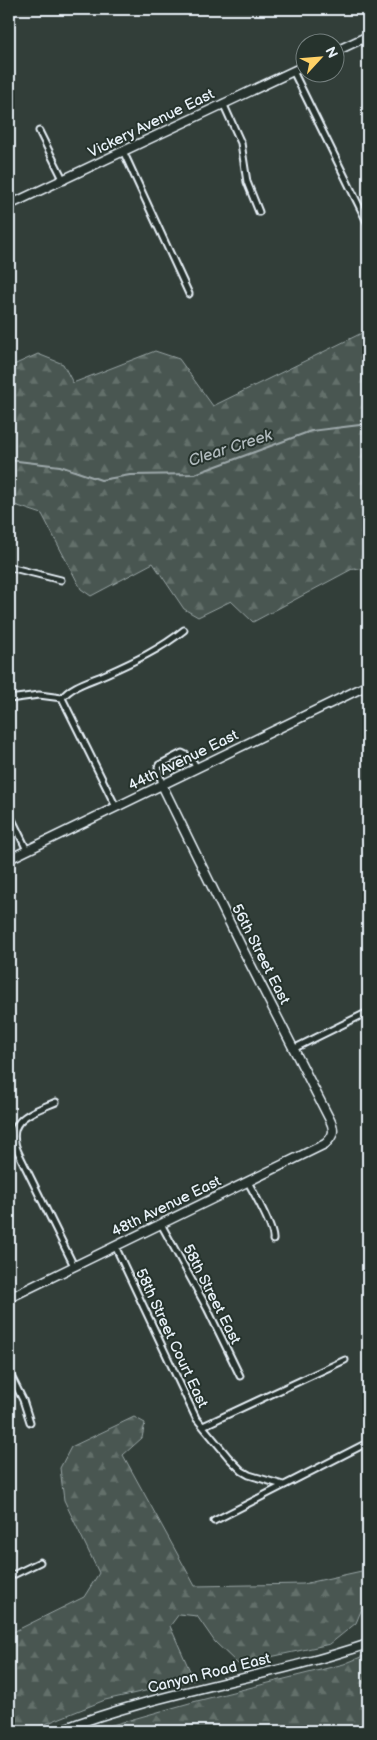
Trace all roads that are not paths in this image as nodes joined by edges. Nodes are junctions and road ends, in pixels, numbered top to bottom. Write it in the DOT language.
graph roads {
  1 [pos="368,36"];
  2 [pos="344,47"];
  3 [pos="293,71"];
  4 [pos="223,103"];
  5 [pos="39,131"];
  6 [pos="123,151"];
  7 [pos="64,180"];
  8 [pos="9,205"];
  9 [pos="259,212"];
  10 [pos="368,224"];
  11 [pos="189,294"];
  12 [pos="9,567"];
  13 [pos="61,580"];
  14 [pos="184,630"];
  15 [pos="368,685"];
  16 [pos="9,698"];
  17 [pos="62,698"];
  18 [pos="197,768"];
  19 [pos="162,785"];
  20 [pos="116,807"];
  21 [pos="9,813"];
  22 [pos="27,850"];
  23 [pos="9,859"];
  24 [pos="368,1012"];
  25 [pos="293,1050"];
  26 [pos="56,1102"];
  27 [pos="332,1135"];
  28 [pos="248,1182"];
  29 [pos="161,1224"];
  30 [pos="273,1240"];
  31 [pos="115,1246"];
  32 [pos="74,1266"];
  33 [pos="9,1285"];
  34 [pos="12,1296"];
  35 [pos="345,1360"];
  36 [pos="9,1372"];
  37 [pos="240,1376"];
  38 [pos="30,1422"];
  39 [pos="203,1426"];
  40 [pos="363,1445"];
  41 [pos="283,1485"];
  42 [pos="214,1521"];
  43 [pos="40,1562"];
  44 [pos="9,1577"];
  45 [pos="368,1644"];
  46 [pos="58,1731"];
  1 -- 2 [label="street"];
  3 -- 4 [label="street, Vickery Avenue East"];
  3 -- 10 [label="street"];
  4 -- 6 [label="street, Vickery Avenue East"];
  4 -- 9 [label="street"];
  5 -- 7 [label="street"];
  6 -- 7 [label="street, Vickery Avenue East"];
  6 -- 11 [label="street"];
  7 -- 8 [label="street, Vickery Avenue East"];
  12 -- 13 [label="street"];
  14 -- 17 [label="street"];
  15 -- 18 [label="street, 44th Avenue East"];
  16 -- 17 [label="street"];
  17 -- 20 [label="street"];
  18 -- 19 [label="street, 44th Avenue East"];
  18 -- 19 [label="street"];
  19 -- 20 [label="street, 44th Avenue East"];
  19 -- 25 [label="street, 56th Street East"];
  20 -- 22 [label="street, 44th Avenue East"];
  21 -- 22 [label="street"];
  22 -- 23 [label="street, 44th Avenue East"];
  24 -- 25 [label="street"];
  25 -- 27 [label="street, 56th Street East"];
  26 -- 32 [label="street"];
  27 -- 28 [label="street, 48th Avenue East"];
  28 -- 29 [label="street, 48th Avenue East"];
  28 -- 30 [label="street"];
  29 -- 31 [label="street, 48th Avenue East"];
  29 -- 37 [label="street, 58th Street East"];
  31 -- 32 [label="street, 48th Avenue East"];
  31 -- 39 [label="street, 58th Street Court East"];
  32 -- 34 [label="street, 48th Avenue East"];
  33 -- 34 [label="street"];
  35 -- 39 [label="street"];
  36 -- 38 [label="street"];
  39 -- 41 [label="street, 58th Street Court East"];
  40 -- 41 [label="street"];
  41 -- 42 [label="street"];
  43 -- 44 [label="street"];
  45 -- 46 [label="street, Canyon Road East"];
}
